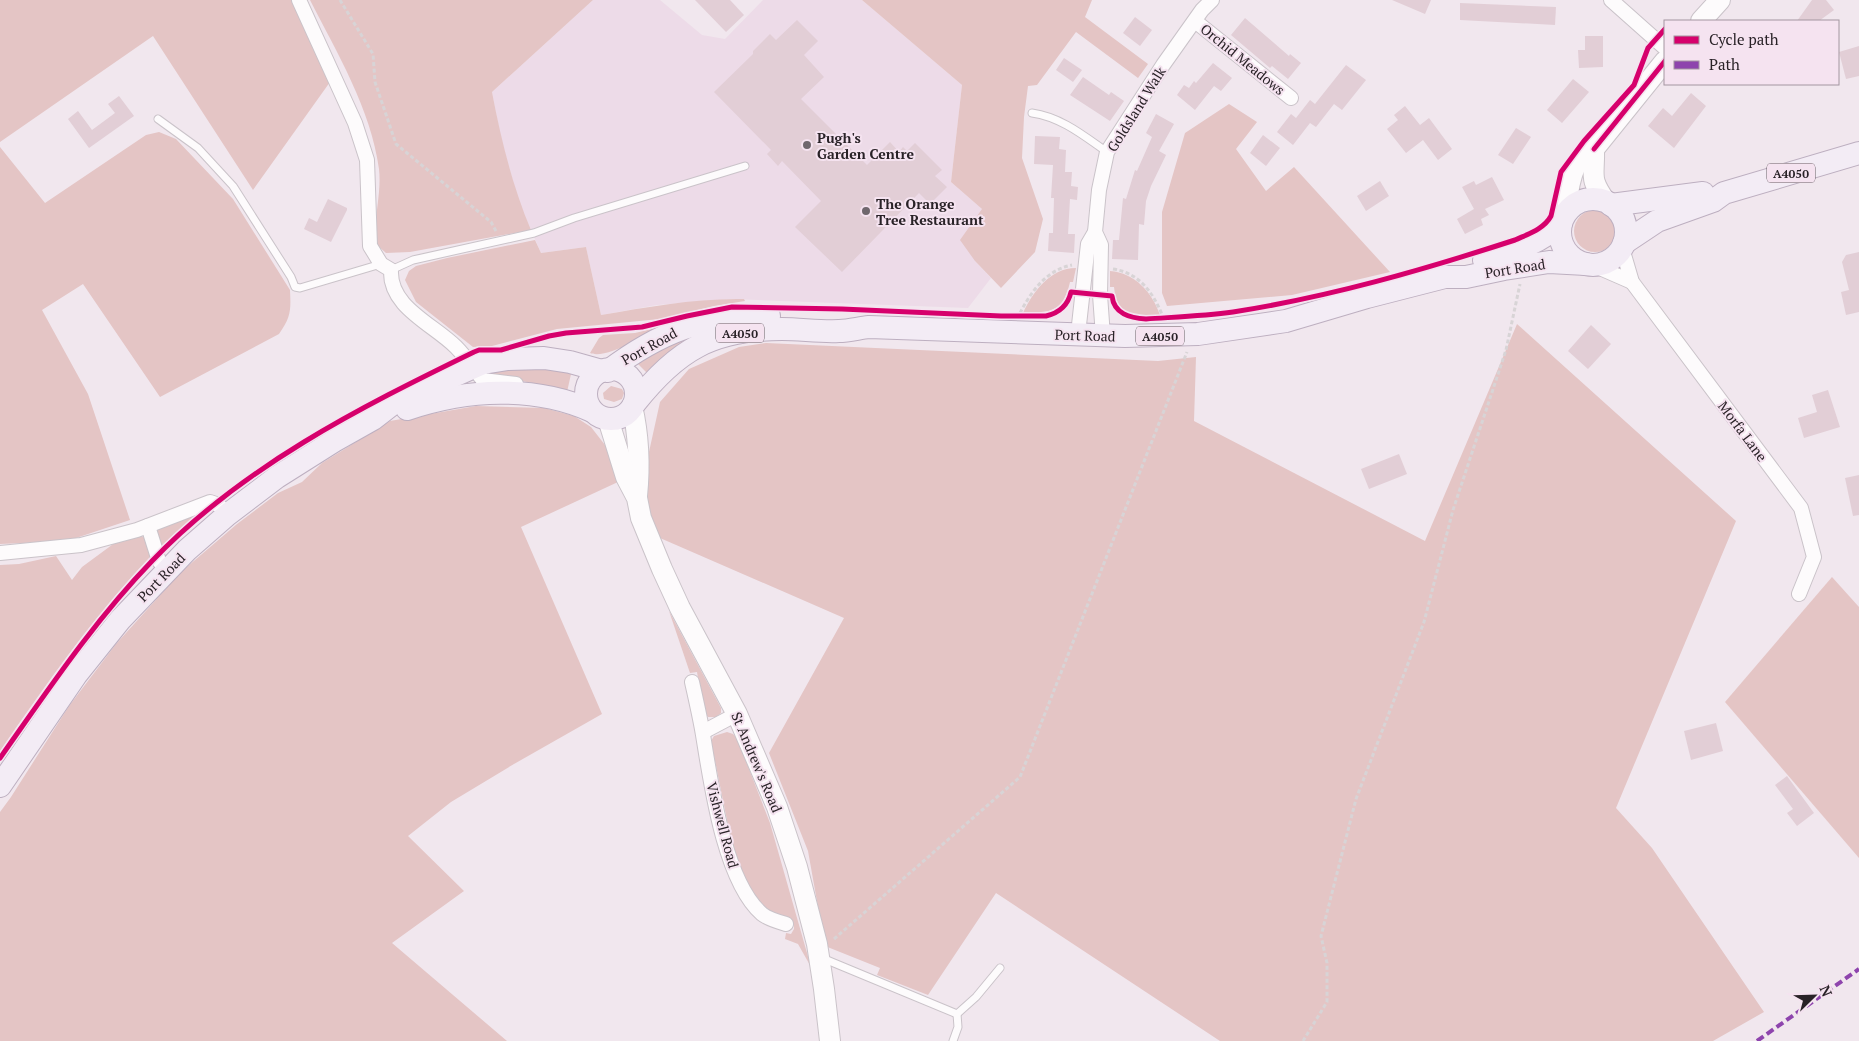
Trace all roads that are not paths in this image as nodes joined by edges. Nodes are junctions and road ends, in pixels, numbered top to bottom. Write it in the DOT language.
graph roads {
  1 [pos="299,0"];
  2 [pos="1212,0"];
  3 [pos="1611,0"];
  4 [pos="1720,0"];
  5 [pos="1702,20"];
  6 [pos="1195,21"];
  7 [pos="1664,47"];
  8 [pos="1664,62"];
  9 [pos="1291,98"];
  10 [pos="1032,113"];
  11 [pos="158,119"];
  12 [pos="1594,149"];
  13 [pos="1108,152"];
  14 [pos="1859,153"];
  15 [pos="745,166"];
  16 [pos="1724,193"];
  17 [pos="1608,204"];
  18 [pos="1564,217"];
  19 [pos="1095,232"];
  20 [pos="1623,246"];
  21 [pos="1590,265"];
  22 [pos="386,267"];
  23 [pos="1445,277"];
  24 [pos="1632,282"];
  25 [pos="869,327"];
  26 [pos="1078,334"];
  27 [pos="1103,336"];
  28 [pos="473,368"];
  29 [pos="605,371"];
  30 [pos="529,394"];
  31 [pos="634,404"];
  32 [pos="600,415"];
  33 [pos="373,419"];
  34 [pos="636,498"];
  35 [pos="227,515"];
  36 [pos="148,526"];
  37 [pos="0,552"];
  38 [pos="166,570"];
  39 [pos="1799,594"];
  40 [pos="692,682"];
  41 [pos="737,714"];
  42 [pos="703,732"];
  43 [pos="0,786"];
  44 [pos="786,924"];
  45 [pos="818,951"];
  46 [pos="1000,968"];
  47 [pos="957,1014"];
  48 [pos="830,1041"];
  49 [pos="953,1041"];
  1 -- 22 [label="street"];
  2 -- 6 [label="street, Goldsland Walk"];
  3 -- 7 [label="street"];
  4 -- 5 [label="street"];
  6 -- 9 [label="street, Orchid Meadows"];
  6 -- 13 [label="street, Goldsland Walk"];
  8 -- 12 [label="street"];
  10 -- 13 [label="lane"];
  11 -- 22 [label="lane"];
  12 -- 17 [label="street"];
  12 -- 18 [label="street"];
  13 -- 19 [label="street, Goldsland Walk"];
  14 -- 16 [label="main road, Port Road / A4050"];
  15 -- 22 [label="lane"];
  16 -- 17 [label="main road, Port Road / A4050"];
  16 -- 20 [label="main road, Port Road / A4050"];
  17 -- 18 [label="main road, Port Road / A4050"];
  17 -- 20 [label="main road"];
  18 -- 21 [label="main road"];
  18 -- 23 [label="main road, Port Road / A4050"];
  19 -- 26 [label="street, Goldsland Walk"];
  19 -- 27 [label="street, Goldsland Walk"];
  20 -- 21 [label="main road, Port Road / A4050"];
  20 -- 24 [label="street, Morfa Lane"];
  21 -- 23 [label="main road, Port Road / A4050"];
  21 -- 24 [label="street, Morfa Lane"];
  22 -- 28 [label="street"];
  23 -- 27 [label="main road, Port Road / A4050"];
  24 -- 39 [label="street, Morfa Lane"];
  25 -- 26 [label="main road, Port Road / A4050"];
  25 -- 29 [label="main road, Port Road / A4050"];
  25 -- 31 [label="main road, Port Road / A4050"];
  26 -- 27 [label="main road, Port Road / A4050"];
  28 -- 29 [label="main road, Port Road"];
  28 -- 30 [label="street"];
  28 -- 33 [label="main road, Port Road"];
  29 -- 31 [label="main road"];
  29 -- 32 [label="main road"];
  30 -- 32 [label="main road, Port Road"];
  30 -- 33 [label="main road, Port Road"];
  31 -- 32 [label="main road"];
  31 -- 34 [label="street, St Andrew's Road"];
  32 -- 34 [label="street, St Andrew's Road"];
  33 -- 35 [label="main road, Port Road"];
  34 -- 41 [label="street, St Andrew's Road"];
  35 -- 36 [label="street"];
  35 -- 38 [label="main road, Port Road"];
  36 -- 37 [label="street"];
  36 -- 38 [label="street"];
  38 -- 43 [label="main road, Port Road"];
  40 -- 42 [label="street, Vishwell Road"];
  41 -- 42 [label="street"];
  41 -- 45 [label="street, St Andrew's Road"];
  42 -- 44 [label="street, Vishwell Road"];
  45 -- 47 [label="lane"];
  45 -- 48 [label="street, St Andrew's Road"];
  46 -- 47 [label="lane"];
  47 -- 49 [label="lane"];
}
